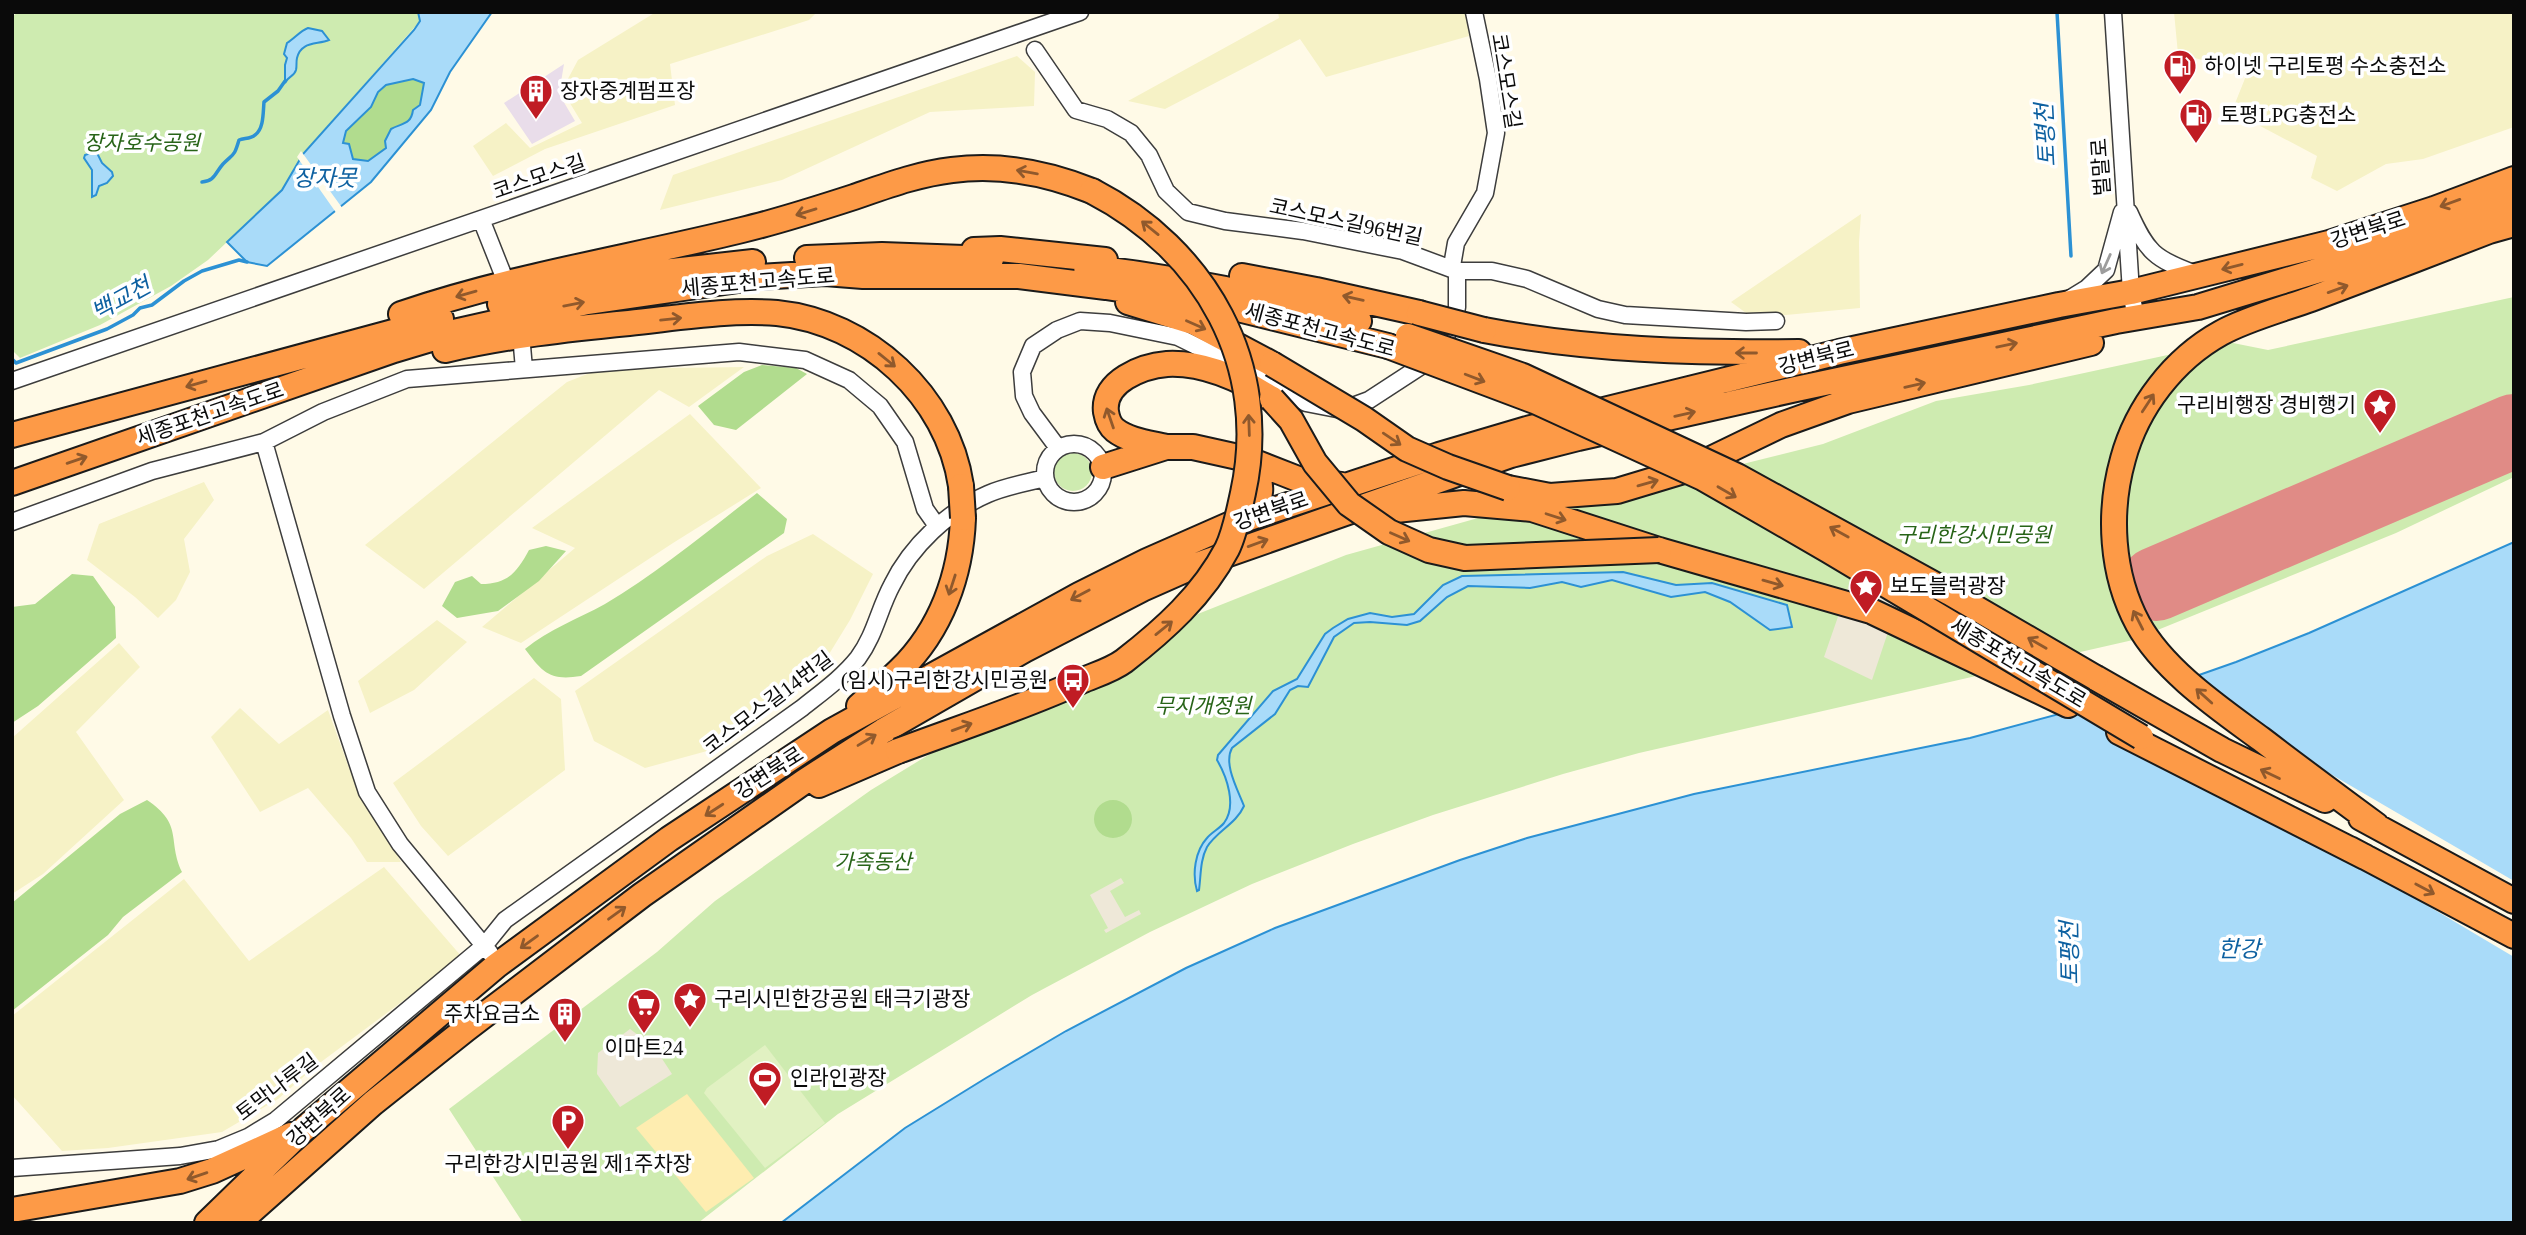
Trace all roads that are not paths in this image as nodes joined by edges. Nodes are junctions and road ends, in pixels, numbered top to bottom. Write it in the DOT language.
graph roads {
  1 [pos="1080,12"];
  2 [pos="1474,12"];
  3 [pos="2113,12"];
  4 [pos="1041,26"];
  5 [pos="1004,38"];
  6 [pos="1035,50"];
  7 [pos="2514,179"];
  8 [pos="2125,203"];
  9 [pos="2514,204"];
  10 [pos="2514,217"];
  11 [pos="481,219"];
  12 [pos="2514,224"];
  13 [pos="2489,231"];
  14 [pos="882,255"];
  15 [pos="1457,271"];
  16 [pos="502,272"];
  17 [pos="2199,275"];
  18 [pos="863,276"];
  19 [pos="2131,292"];
  20 [pos="2059,305"];
  21 [pos="2198,307"];
  22 [pos="2136,318"];
  23 [pos="1776,321"];
  24 [pos="1390,339"];
  25 [pos="522,346"];
  26 [pos="1839,352"];
  27 [pos="262,366"];
  28 [pos="524,369"];
  29 [pos="12,381"];
  30 [pos="267,393"];
  31 [pos="12,435"];
  32 [pos="264,442"];
  33 [pos="1166,447"];
  34 [pos="1058,449"];
  35 [pos="1247,459"];
  36 [pos="1103,467"];
  37 [pos="1045,478"];
  38 [pos="12,483"];
  39 [pos="1346,485"];
  40 [pos="1333,517"];
  41 [pos="12,522"];
  42 [pos="1231,524"];
  43 [pos="937,526"];
  44 [pos="1659,550"];
  45 [pos="832,732"];
  46 [pos="770,806"];
  47 [pos="2376,825"];
  48 [pos="2365,857"];
  49 [pos="2514,901"];
  50 [pos="2514,936"];
  51 [pos="487,949"];
  52 [pos="466,1029"];
  53 [pos="304,1129"];
  54 [pos="12,1168"];
  55 [pos="12,1210"];
  56 [pos="215,1221"];
  57 [pos="264,1223"];
  1 -- 4 [label="street, 코스모스길"];
  2 -- 15 [label="street, 코스모스길"];
  3 -- 8 [label="street, 벌말로"];
  4 -- 5 [label="street, 코스모스길"];
  4 -- 6 [label="street"];
  5 -- 6 [label="street"];
  5 -- 11 [label="street, 코스모스길"];
  6 -- 15 [label="street, 코스모스길96번길"];
  7 -- 17 [label="highway, 강변북로, one-way"];
  8 -- 17 [label="street"];
  8 -- 19 [label="street, 벌말로"];
  8 -- 20 [label="street, one-way"];
  9 -- 21 [label="highway"];
  10 -- 13 [label="highway"];
  11 -- 16 [label="street"];
  11 -- 29 [label="street, 코스모스길"];
  12 -- 13 [label="highway"];
  47 -- 13 [label="highway, one-way"];
  14 -- 24 [label="highway, 세종포천고속도로"];
  26 -- 14 [label="highway, one-way, bridge"];
  14 -- 27 [label="highway, 세종포천고속도로"];
  15 -- 23 [label="street, 코스모스길96번길"];
  15 -- 34 [label="street"];
  17 -- 19 [label="highway, 강변북로"];
  18 -- 21 [label="highway, one-way, bridge"];
  18 -- 24 [label="highway, 세종포천고속도로"];
  30 -- 18 [label="highway, 세종포천고속도로, one-way"];
  19 -- 20 [label="highway, 강변북로"];
  19 -- 22 [label="street, 벌말로"];
  20 -- 26 [label="highway, 강변북로"];
  21 -- 22 [label="highway, 강변북로"];
  40 -- 22 [label="highway, 강변북로, one-way"];
  47 -- 24 [label="highway, 세종포천고속도로, one-way, bridge"];
  24 -- 48 [label="highway, 세종포천고속도로, one-way, bridge"];
  25 -- 28 [label="street"];
  26 -- 39 [label="highway, 강변북로"];
  27 -- 31 [label="highway, 세종포천고속도로, one-way"];
  46 -- 27 [label="highway, one-way, bridge"];
  28 -- 32 [label="street"];
  28 -- 43 [label="street"];
  38 -- 30 [label="highway, 세종포천고속도로, one-way"];
  30 -- 45 [label="highway, one-way, bridge"];
  32 -- 41 [label="street"];
  32 -- 51 [label="street"];
  33 -- 35 [label="highway"];
  33 -- 36 [label="highway"];
  33 -- 44 [label="highway, one-way, bridge"];
  34 -- 36 [label="street"];
  34 -- 37 [label="street"];
  35 -- 39 [label="highway"];
  35 -- 42 [label="highway"];
  36 -- 37 [label="street"];
  37 -- 43 [label="street, 코스모스길14번길"];
  39 -- 42 [label="highway, 강변북로"];
  40 -- 44 [label="highway, one-way"];
  46 -- 40 [label="highway, 강변북로, one-way"];
  42 -- 45 [label="highway, 강변북로, one-way"];
  43 -- 51 [label="street, 코스모스길14번길"];
  44 -- 48 [label="highway, one-way"];
  45 -- 53 [label="highway, 강변북로, one-way"];
  52 -- 46 [label="highway, 강변북로, one-way"];
  47 -- 49 [label="highway, 세종포천고속도로"];
  48 -- 50 [label="highway, 세종포천고속도로, one-way"];
  51 -- 54 [label="street, 토막나루길"];
  52 -- 56 [label="highway, 강변북로"];
  52 -- 57 [label="highway"];
  53 -- 55 [label="highway, one-way"];
  53 -- 56 [label="highway, 강변북로"];
}
